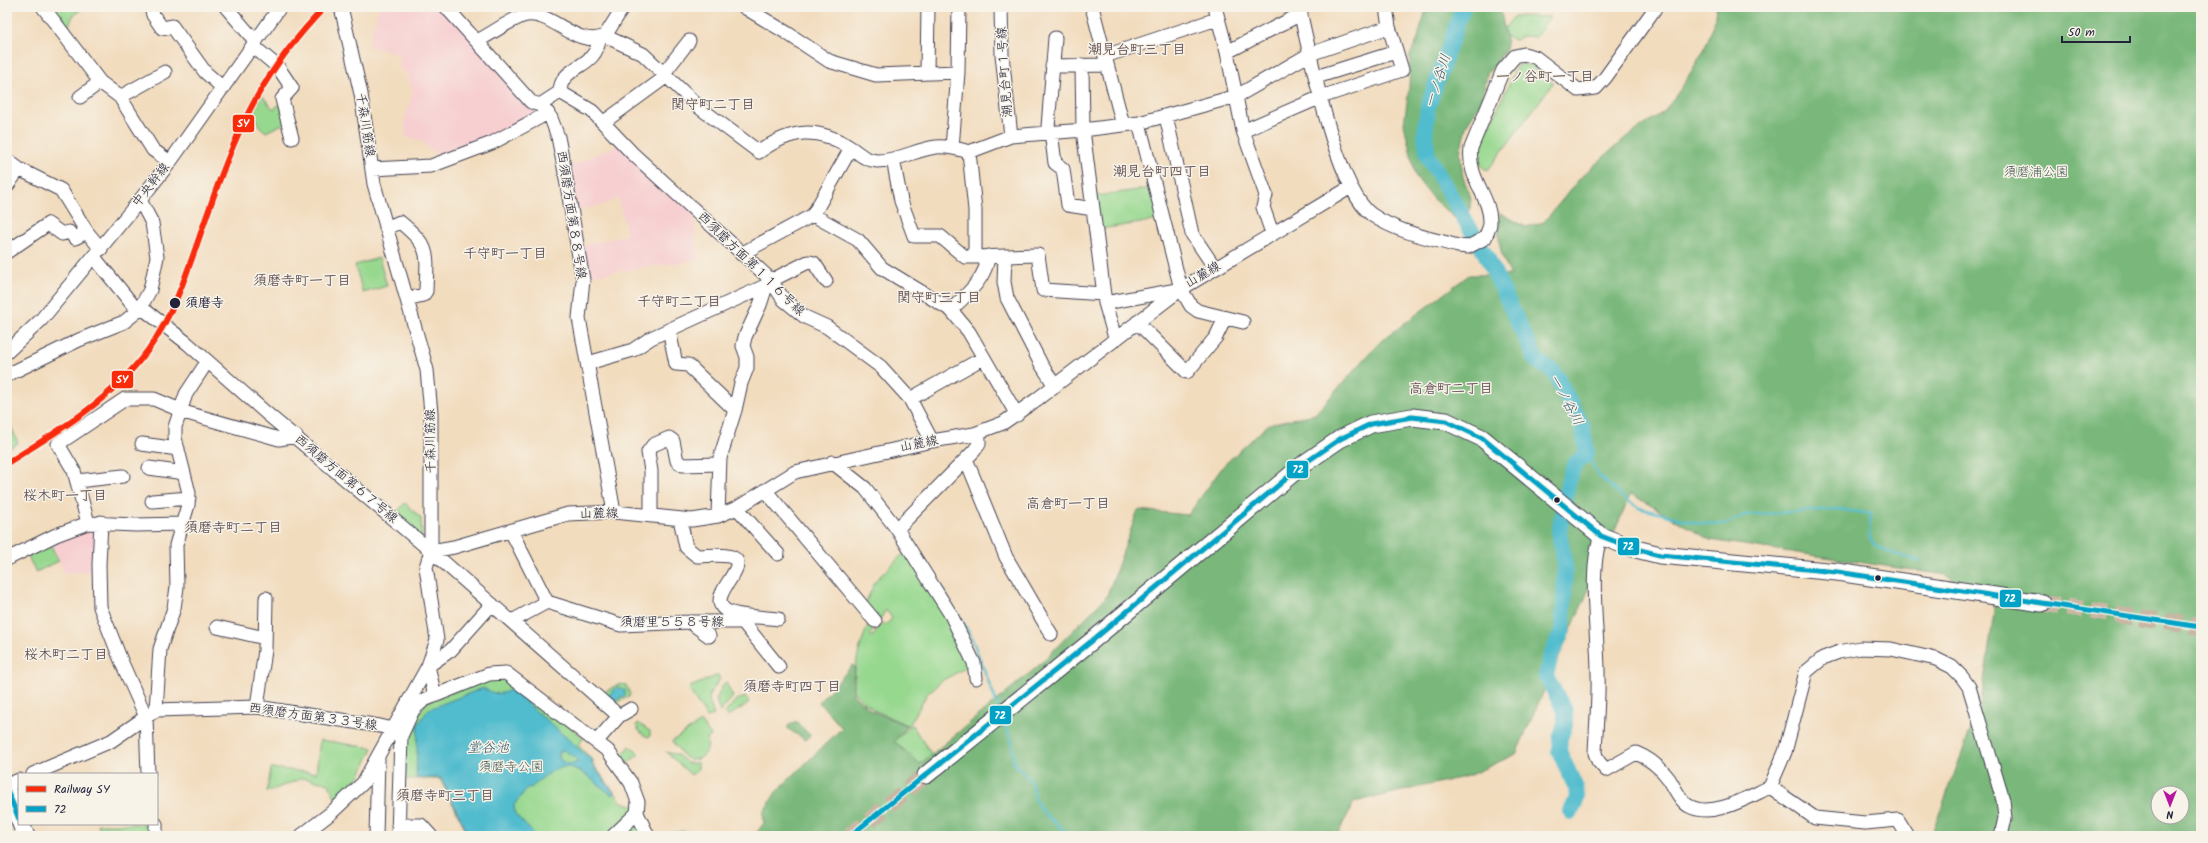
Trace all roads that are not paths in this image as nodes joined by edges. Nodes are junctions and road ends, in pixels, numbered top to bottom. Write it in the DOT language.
graph roads {
  1 [pos="43,7"];
  2 [pos="151,7"];
  3 [pos="226,7"];
  4 [pos="341,7"];
  5 [pos="446,7"];
  6 [pos="623,7"];
  7 [pos="744,7"];
  8 [pos="928,7"];
  9 [pos="959,7"];
  10 [pos="1001,7"];
  11 [pos="1092,7"];
  12 [pos="1386,7"];
  13 [pos="1656,7"];
  14 [pos="276,9"];
  15 [pos="1300,11"];
  16 [pos="1216,13"];
  17 [pos="1389,27"];
  18 [pos="602,37"];
  19 [pos="1055,38"];
  20 [pos="477,41"];
  21 [pos="689,41"];
  22 [pos="254,44"];
  23 [pos="1228,52"];
  24 [pos="1396,52"];
  25 [pos="1310,54"];
  26 [pos="1106,60"];
  27 [pos="1082,65"];
  28 [pos="1052,66"];
  29 [pos="165,72"];
  30 [pos="926,72"];
  31 [pos="958,72"];
  32 [pos="665,75"];
  33 [pos="1316,77"];
  34 [pos="100,82"];
  35 [pos="223,88"];
  36 [pos="560,92"];
  37 [pos="1237,96"];
  38 [pos="80,97"];
  39 [pos="120,97"];
  40 [pos="1320,97"];
  41 [pos="544,109"];
  42 [pos="1166,116"];
  43 [pos="604,122"];
  44 [pos="1139,123"];
  45 [pos="1123,125"];
  46 [pos="1083,130"];
  47 [pos="1243,131"];
  48 [pos="1051,132"];
  49 [pos="1011,136"];
  50 [pos="292,138"];
  51 [pos="851,148"];
  52 [pos="952,148"];
  53 [pos="969,152"];
  54 [pos="893,159"];
  55 [pos="7,160"];
  56 [pos="170,162"];
  57 [pos="19,169"];
  58 [pos="372,169"];
  59 [pos="8,183"];
  60 [pos="1351,187"];
  61 [pos="140,200"];
  62 [pos="1093,209"];
  63 [pos="813,215"];
  64 [pos="386,228"];
  65 [pos="87,232"];
  66 [pos="1272,233"];
  67 [pos="7,252"];
  68 [pos="98,253"];
  69 [pos="741,254"];
  70 [pos="982,256"];
  71 [pos="1005,256"];
  72 [pos="1215,268"];
  73 [pos="826,281"];
  74 [pos="768,282"];
  75 [pos="1180,289"];
  76 [pos="407,299"];
  77 [pos="1105,299"];
  78 [pos="140,310"];
  79 [pos="951,310"];
  80 [pos="1225,318"];
  81 [pos="1137,322"];
  82 [pos="1243,322"];
  83 [pos="669,330"];
  84 [pos="1115,338"];
  85 [pos="7,352"];
  86 [pos="983,358"];
  87 [pos="207,362"];
  88 [pos="588,363"];
  89 [pos="7,375"];
  90 [pos="1055,386"];
  91 [pos="910,399"];
  92 [pos="735,410"];
  93 [pos="180,411"];
  94 [pos="1017,415"];
  95 [pos="974,434"];
  96 [pos="296,436"];
  97 [pos="932,441"];
  98 [pos="142,444"];
  99 [pos="178,449"];
  100 [pos="966,459"];
  101 [pos="832,462"];
  102 [pos="719,464"];
  103 [pos="149,468"];
  104 [pos="184,473"];
  105 [pos="123,476"];
  106 [pos="77,481"];
  107 [pos="765,490"];
  108 [pos="189,498"];
  109 [pos="152,501"];
  110 [pos="737,508"];
  111 [pos="614,512"];
  112 [pos="651,516"];
  113 [pos="718,516"];
  114 [pos="680,519"];
  115 [pos="95,522"];
  116 [pos="182,524"];
  117 [pos="900,527"];
  118 [pos="510,531"];
  119 [pos="1601,536"];
  120 [pos="431,551"];
  121 [pos="778,554"];
  122 [pos="7,559"];
  123 [pos="266,598"];
  124 [pos="547,602"];
  125 [pos="2042,603"];
  126 [pos="492,604"];
  127 [pos="778,619"];
  128 [pos="512,621"];
  129 [pos="875,621"];
  130 [pos="690,622"];
  131 [pos="217,627"];
  132 [pos="1051,634"];
  133 [pos="709,636"];
  134 [pos="265,638"];
  135 [pos="428,666"];
  136 [pos="779,667"];
  137 [pos="976,678"];
  138 [pos="435,696"];
  139 [pos="257,707"];
  140 [pos="631,709"];
  141 [pos="151,713"];
  142 [pos="619,716"];
  143 [pos="397,732"];
  144 [pos="596,742"];
  145 [pos="378,759"];
  146 [pos="35,773"];
  147 [pos="148,773"];
  148 [pos="926,775"];
  149 [pos="18,781"];
  150 [pos="1770,787"];
  151 [pos="8,793"];
  152 [pos="637,813"];
  153 [pos="18,817"];
  154 [pos="21,825"];
  155 [pos="156,825"];
  156 [pos="398,830"];
  157 [pos="26,836"];
  158 [pos="156,836"];
  159 [pos="301,836"];
  160 [pos="376,836"];
  161 [pos="431,836"];
  162 [pos="613,836"];
  163 [pos="648,836"];
  164 [pos="1908,836"];
  165 [pos="2001,836"];
  1 -- 34 [label="street"];
  2 -- 35 [label="street"];
  3 -- 22 [label="street"];
  4 -- 58 [label="street, 千森川筋線"];
  5 -- 20 [label="street"];
  6 -- 18 [label="street"];
  7 -- 30 [label="street"];
  8 -- 30 [label="street"];
  9 -- 31 [label="street"];
  10 -- 49 [label="street, 潮見台町１号線"];
  11 -- 26 [label="street"];
  12 -- 17 [label="street"];
  13 -- 60 [label="street"];
  14 -- 22 [label="street, 中央幹線"];
  15 -- 23 [label="street"];
  15 -- 25 [label="street"];
  16 -- 23 [label="street"];
  16 -- 26 [label="street"];
  17 -- 24 [label="street"];
  17 -- 25 [label="street"];
  18 -- 20 [label="street"];
  18 -- 32 [label="street"];
  18 -- 36 [label="street"];
  19 -- 28 [label="street"];
  20 -- 41 [label="street"];
  21 -- 32 [label="street"];
  22 -- 35 [label="street, 中央幹線"];
  22 -- 50 [label="street"];
  23 -- 37 [label="street"];
  24 -- 33 [label="street"];
  24 -- 40 [label="street"];
  25 -- 33 [label="street"];
  25 -- 37 [label="street"];
  26 -- 27 [label="street"];
  26 -- 45 [label="street"];
  27 -- 28 [label="street"];
  27 -- 46 [label="street"];
  28 -- 48 [label="street"];
  29 -- 39 [label="street"];
  30 -- 31 [label="street"];
  31 -- 52 [label="street"];
  32 -- 43 [label="street"];
  32 -- 51 [label="street"];
  33 -- 40 [label="street"];
  34 -- 38 [label="street"];
  34 -- 39 [label="street"];
  35 -- 56 [label="street, 中央幹線"];
  36 -- 41 [label="street"];
  36 -- 43 [label="street, 西須磨方面第１１６号線"];
  37 -- 42 [label="street"];
  37 -- 47 [label="street"];
  39 -- 56 [label="street"];
  40 -- 47 [label="street"];
  40 -- 60 [label="street"];
  41 -- 58 [label="street"];
  41 -- 88 [label="street, 西須磨方面第８８号線"];
  42 -- 44 [label="street"];
  42 -- 72 [label="street"];
  43 -- 69 [label="street, 西須磨方面第１１６号線"];
  44 -- 45 [label="street"];
  44 -- 75 [label="street"];
  45 -- 46 [label="street"];
  46 -- 48 [label="street"];
  46 -- 62 [label="street"];
  47 -- 66 [label="street"];
  48 -- 49 [label="street"];
  48 -- 62 [label="street"];
  49 -- 53 [label="street"];
  51 -- 54 [label="street"];
  51 -- 63 [label="street"];
  52 -- 53 [label="street"];
  52 -- 54 [label="street"];
  53 -- 70 [label="street"];
  54 -- 70 [label="street"];
  55 -- 57 [label="street, 西須磨方面第６７号線"];
  56 -- 61 [label="street, 中央幹線"];
  57 -- 59 [label="street"];
  57 -- 65 [label="street, 西須磨方面第６７号線"];
  58 -- 64 [label="street, 千森川筋線"];
  60 -- 66 [label="street, 山麓線"];
  61 -- 68 [label="street, 中央幹線"];
  61 -- 78 [label="street"];
  62 -- 77 [label="street"];
  63 -- 69 [label="street"];
  63 -- 79 [label="street"];
  64 -- 76 [label="street, 千森川筋線"];
  64 -- 76 [label="street"];
  65 -- 67 [label="street"];
  65 -- 68 [label="street, 西須磨方面第６７号線"];
  66 -- 72 [label="street, 山麓線"];
  68 -- 78 [label="street, 西須磨方面第６７号線"];
  68 -- 85 [label="street, 中央幹線"];
  69 -- 74 [label="street, 西須磨方面第１１６号線"];
  70 -- 71 [label="street"];
  70 -- 79 [label="street"];
  71 -- 77 [label="street"];
  71 -- 90 [label="street"];
  72 -- 75 [label="street, 山麓線"];
  73 -- 74 [label="street"];
  74 -- 83 [label="street"];
  74 -- 91 [label="street, 西須磨方面第１１６号線"];
  74 -- 92 [label="street"];
  75 -- 77 [label="street"];
  75 -- 80 [label="street"];
  75 -- 81 [label="street, 山麓線"];
  76 -- 120 [label="street, 千森川筋線"];
  77 -- 84 [label="street"];
  78 -- 87 [label="street, 西須磨方面第６７号線"];
  78 -- 89 [label="street"];
  79 -- 86 [label="street"];
  80 -- 81 [label="street"];
  80 -- 82 [label="street"];
  81 -- 84 [label="street, 山麓線"];
  83 -- 88 [label="street"];
  83 -- 92 [label="street"];
  84 -- 90 [label="street, 山麓線"];
  86 -- 91 [label="street"];
  86 -- 94 [label="street"];
  87 -- 93 [label="street"];
  87 -- 96 [label="street, 西須磨方面第６７号線"];
  88 -- 111 [label="street, 西須磨方面第８８号線"];
  90 -- 94 [label="street, 山麓線"];
  91 -- 97 [label="street, 西須磨方面第１１６号線"];
  92 -- 102 [label="street"];
  93 -- 96 [label="street"];
  93 -- 99 [label="street"];
  93 -- 106 [label="street"];
  94 -- 95 [label="street, 山麓線"];
  95 -- 97 [label="street, 山麓線"];
  95 -- 100 [label="street"];
  96 -- 120 [label="street, 西須磨方面第６７号線"];
  97 -- 101 [label="street, 山麓線"];
  98 -- 99 [label="street"];
  99 -- 104 [label="street"];
  100 -- 117 [label="street"];
  100 -- 132 [label="street"];
  101 -- 107 [label="street, 山麓線"];
  101 -- 117 [label="street"];
  102 -- 112 [label="street"];
  102 -- 113 [label="street"];
  103 -- 104 [label="street"];
  104 -- 108 [label="street"];
  105 -- 106 [label="street"];
  106 -- 115 [label="street"];
  107 -- 110 [label="street, 山麓線"];
  107 -- 129 [label="street"];
  108 -- 109 [label="street"];
  108 -- 116 [label="street"];
  110 -- 113 [label="street, 山麓線"];
  110 -- 121 [label="street"];
  111 -- 112 [label="street, 山麓線"];
  111 -- 118 [label="street, 山麓線"];
  112 -- 114 [label="street, 山麓線"];
  113 -- 114 [label="street, 山麓線"];
  114 -- 127 [label="street"];
  115 -- 116 [label="street"];
  115 -- 122 [label="street"];
  115 -- 141 [label="street"];
  116 -- 141 [label="street"];
  117 -- 137 [label="street"];
  118 -- 120 [label="street, 山麓線"];
  118 -- 124 [label="street"];
  119 -- 125 [label="main road"];
  119 -- 148 [label="main road"];
  119 -- 150 [label="street"];
  120 -- 126 [label="street, 西須磨方面第６７号線"];
  120 -- 135 [label="street, 千森川筋線"];
  123 -- 134 [label="street"];
  124 -- 128 [label="street"];
  124 -- 130 [label="street, 須磨里５５８号線"];
  126 -- 128 [label="street, 西須磨方面第６７号線"];
  126 -- 135 [label="street"];
  128 -- 142 [label="street, 西須磨方面第６７号線"];
  130 -- 133 [label="street"];
  130 -- 136 [label="street, 須磨里５５８号線"];
  131 -- 134 [label="street"];
  134 -- 139 [label="street"];
  135 -- 138 [label="street"];
  135 -- 143 [label="street, 千森川筋線"];
  138 -- 143 [label="street"];
  138 -- 144 [label="street"];
  139 -- 141 [label="street, 西須磨方面第３３号線"];
  139 -- 143 [label="street, 西須磨方面第３３号線"];
  140 -- 142 [label="street"];
  141 -- 146 [label="street"];
  141 -- 147 [label="street"];
  142 -- 144 [label="street"];
  143 -- 145 [label="street, 千森川筋線"];
  143 -- 156 [label="street"];
  144 -- 152 [label="street"];
  145 -- 159 [label="street, 千森川筋線"];
  145 -- 160 [label="street"];
  149 -- 151 [label="street"];
  150 -- 164 [label="street"];
  150 -- 165 [label="street"];
  151 -- 153 [label="main road"];
  152 -- 162 [label="street"];
  152 -- 163 [label="street"];
  154 -- 157 [label="main road"];
  155 -- 158 [label="street"];
  156 -- 161 [label="street"];
}
